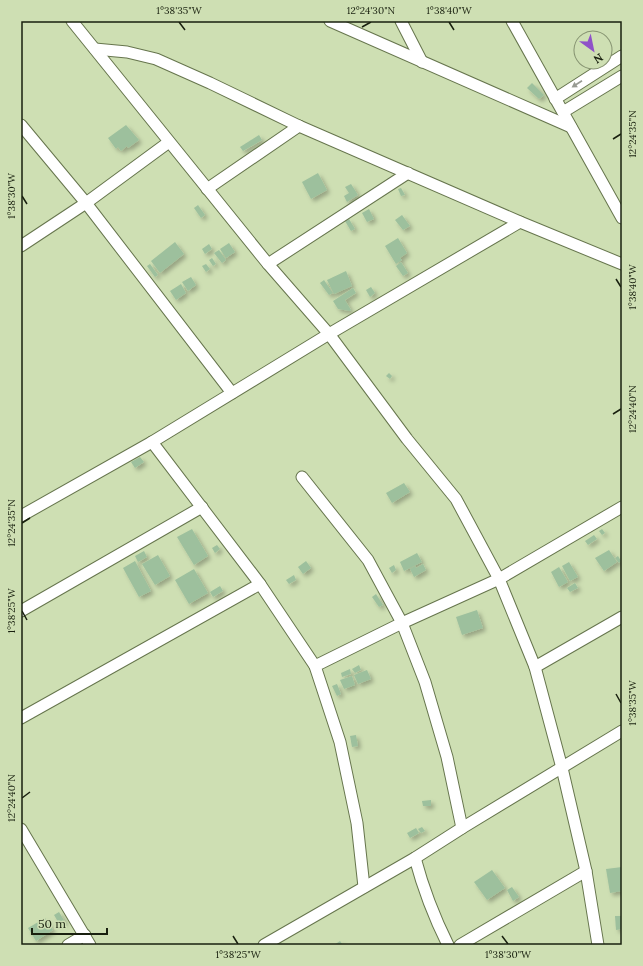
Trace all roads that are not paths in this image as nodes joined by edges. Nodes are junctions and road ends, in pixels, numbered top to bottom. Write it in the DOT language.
graph roads {
  1 [pos="72,21"];
  2 [pos="330,21"];
  3 [pos="401,21"];
  4 [pos="512,21"];
  5 [pos="95,49"];
  6 [pos="622,56"];
  7 [pos="422,62"];
  8 [pos="622,76"];
  9 [pos="555,99"];
  10 [pos="563,112"];
  11 [pos="21,125"];
  12 [pos="299,126"];
  13 [pos="571,127"];
  14 [pos="169,142"];
  15 [pos="408,173"];
  16 [pos="207,189"];
  17 [pos="86,203"];
  18 [pos="622,218"];
  19 [pos="520,222"];
  20 [pos="21,246"];
  21 [pos="268,264"];
  22 [pos="622,264"];
  23 [pos="329,334"];
  24 [pos="232,393"];
  25 [pos="152,442"];
  26 [pos="302,477"];
  27 [pos="202,507"];
  28 [pos="622,507"];
  29 [pos="21,516"];
  30 [pos="499,579"];
  31 [pos="260,584"];
  32 [pos="21,611"];
  33 [pos="622,617"];
  34 [pos="402,623"];
  35 [pos="315,666"];
  36 [pos="535,667"];
  37 [pos="21,718"];
  38 [pos="622,731"];
  39 [pos="562,768"];
  40 [pos="462,828"];
  41 [pos="21,829"];
  42 [pos="415,858"];
  43 [pos="586,871"];
  44 [pos="364,887"];
  45 [pos="87,940"];
  46 [pos="68,945"];
  47 [pos="264,945"];
  48 [pos="448,945"];
  49 [pos="460,945"];
  50 [pos="598,945"];
  1 -- 5 [label="street"];
  2 -- 7 [label="street"];
  3 -- 7 [label="street"];
  4 -- 9 [label="street"];
  5 -- 12 [label="street"];
  5 -- 14 [label="street"];
  6 -- 9 [label="street, one-way"];
  7 -- 13 [label="street"];
  8 -- 10 [label="street"];
  9 -- 10 [label="street"];
  10 -- 13 [label="street"];
  11 -- 17 [label="street"];
  12 -- 15 [label="street"];
  12 -- 16 [label="street"];
  13 -- 18 [label="street"];
  14 -- 16 [label="street"];
  14 -- 17 [label="street"];
  15 -- 19 [label="street"];
  15 -- 21 [label="street"];
  16 -- 21 [label="street"];
  17 -- 20 [label="street"];
  17 -- 24 [label="street"];
  19 -- 22 [label="street"];
  19 -- 23 [label="street"];
  21 -- 23 [label="street"];
  23 -- 24 [label="street"];
  23 -- 30 [label="street"];
  24 -- 25 [label="street"];
  25 -- 27 [label="street"];
  25 -- 29 [label="street"];
  26 -- 34 [label="street"];
  27 -- 31 [label="street"];
  27 -- 32 [label="street"];
  28 -- 30 [label="street"];
  30 -- 34 [label="street"];
  30 -- 36 [label="street"];
  31 -- 35 [label="street"];
  31 -- 37 [label="street"];
  33 -- 36 [label="street"];
  34 -- 35 [label="street"];
  34 -- 40 [label="street"];
  35 -- 44 [label="street"];
  36 -- 39 [label="street"];
  38 -- 39 [label="street"];
  39 -- 40 [label="street"];
  39 -- 43 [label="street"];
  40 -- 42 [label="street"];
  41 -- 45 [label="street"];
  42 -- 44 [label="street"];
  42 -- 48 [label="street"];
  43 -- 49 [label="street"];
  43 -- 50 [label="street"];
  44 -- 47 [label="street"];
  45 -- 46 [label="street"];
}
